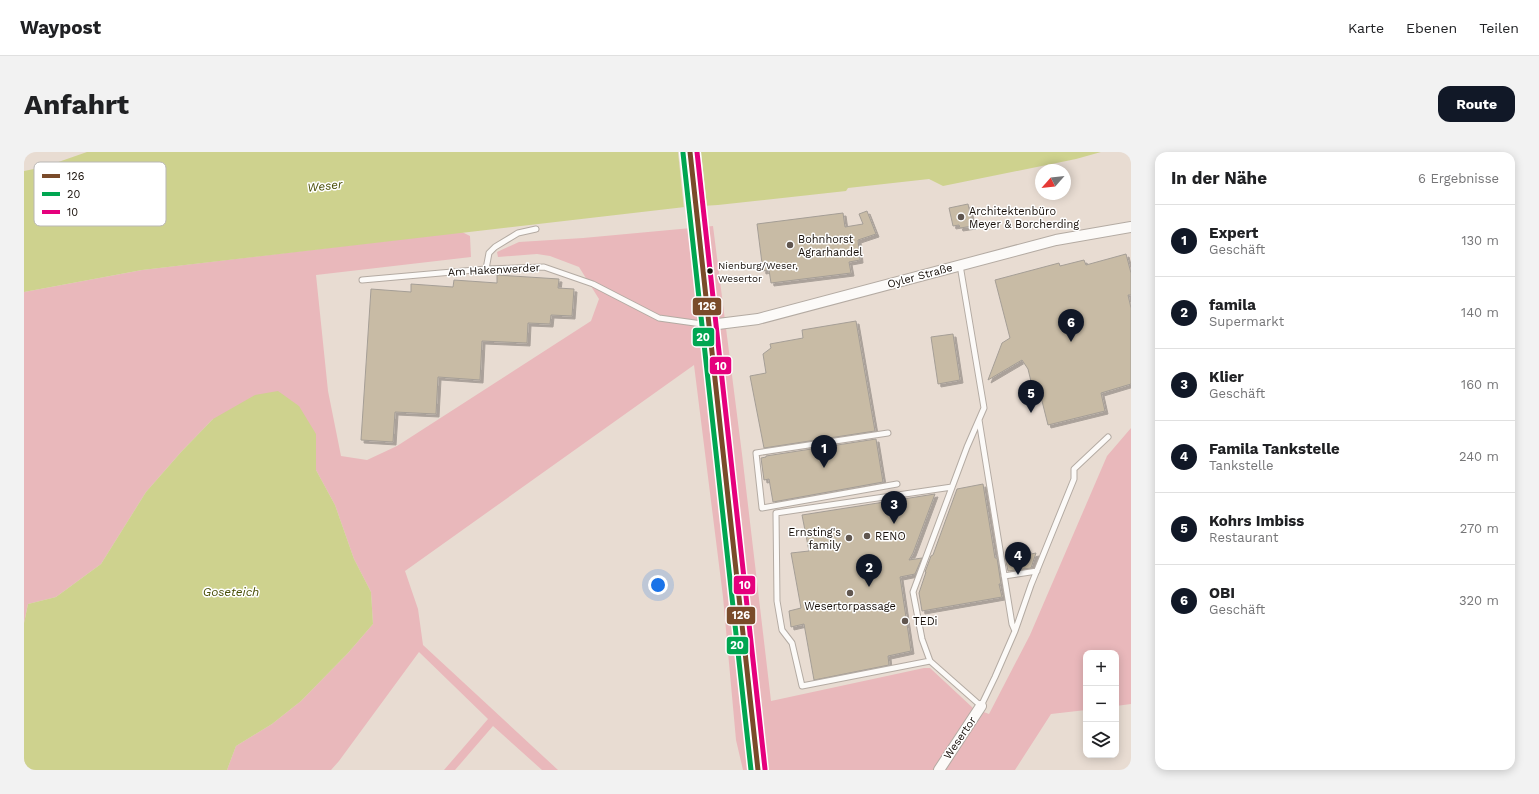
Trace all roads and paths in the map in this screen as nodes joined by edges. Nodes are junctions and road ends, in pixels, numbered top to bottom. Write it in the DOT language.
graph roads {
  1 [pos="690,152"];
  2 [pos="1131,227"];
  3 [pos="536,229"];
  4 [pos="960,266"];
  5 [pos="486,269"];
  6 [pos="362,280"];
  7 [pos="710,325"];
  8 [pos="979,420"];
  9 [pos="888,433"];
  10 [pos="1108,437"];
  11 [pos="897,484"];
  12 [pos="952,487"];
  13 [pos="1037,571"];
  14 [pos="1004,576"];
  15 [pos="1015,631"];
  16 [pos="930,661"];
  17 [pos="981,706"];
  18 [pos="758,770"];
  19 [pos="939,770"];
  1 -- 7 [label="street"];
  2 -- 4 [label="street, Oyler Straße"];
  3 -- 5 [label="lane"];
  4 -- 7 [label="street, Oyler Straße"];
  4 -- 8 [label="lane"];
  5 -- 6 [label="lane, Am Hakenwerder"];
  5 -- 7 [label="lane, Am Hakenwerder"];
  7 -- 18 [label="street"];
  8 -- 12 [label="lane"];
  8 -- 14 [label="lane"];
  9 -- 11 [label="lane"];
  10 -- 13 [label="lane"];
  12 -- 16 [label="lane"];
  12 -- 16 [label="lane"];
  13 -- 14 [label="lane"];
  13 -- 15 [label="lane"];
  14 -- 15 [label="lane"];
  15 -- 17 [label="lane"];
  16 -- 17 [label="lane"];
  17 -- 19 [label="street, Wesertor"];
}
